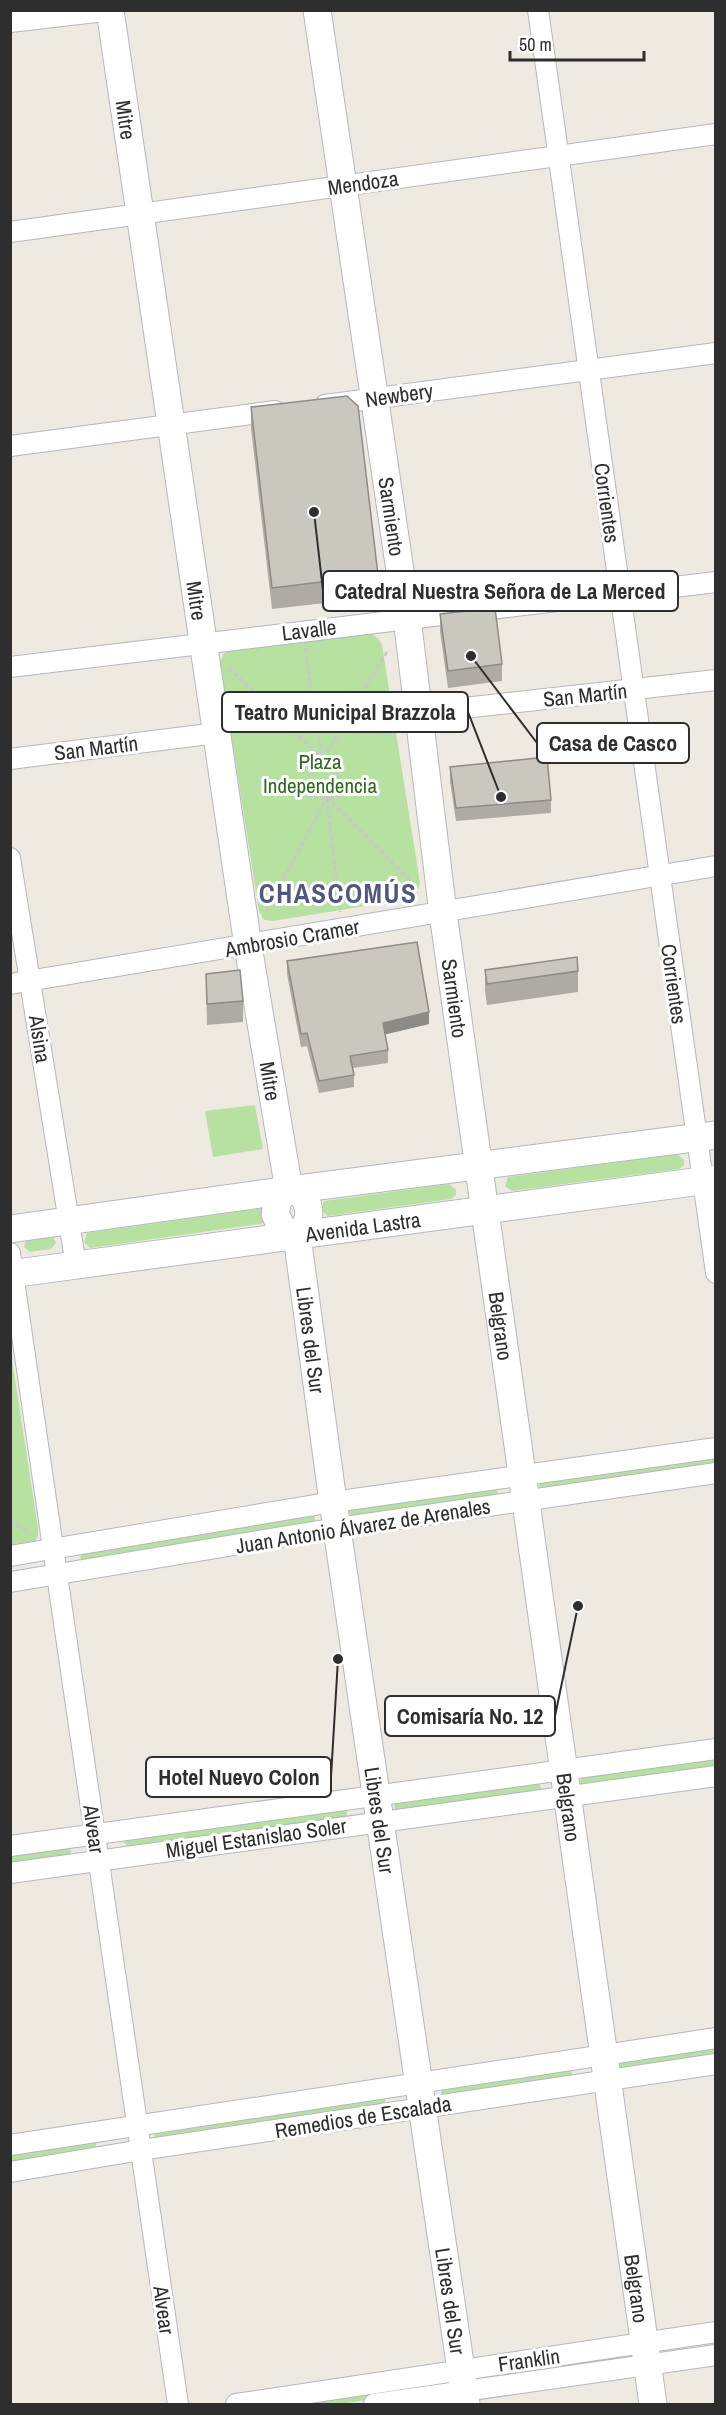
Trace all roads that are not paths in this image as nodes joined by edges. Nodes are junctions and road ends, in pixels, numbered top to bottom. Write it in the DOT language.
graph roads {
  1 [pos="317,10"];
  2 [pos="537,10"];
  3 [pos="111,11"];
  4 [pos="10,22"];
  5 [pos="716,134"];
  6 [pos="558,156"];
  7 [pos="343,186"];
  8 [pos="139,214"];
  9 [pos="10,232"];
  10 [pos="716,353"];
  11 [pos="588,370"];
  12 [pos="374,398"];
  13 [pos="171,425"];
  14 [pos="10,447"];
  15 [pos="716,582"];
  16 [pos="619,592"];
  17 [pos="407,618"];
  18 [pos="203,643"];
  19 [pos="10,667"];
  20 [pos="716,680"];
  21 [pos="633,689"];
  22 [pos="419,713"];
  23 [pos="217,733"];
  24 [pos="10,759"];
  25 [pos="10,858"];
  26 [pos="716,866"];
  27 [pos="659,876"];
  28 [pos="443,912"];
  29 [pos="248,946"];
  30 [pos="30,980"];
  31 [pos="10,984"];
  32 [pos="706,1137"];
  33 [pos="478,1166"];
  34 [pos="709,1180"];
  35 [pos="289,1190"];
  36 [pos="484,1211"];
  37 [pos="69,1220"];
  38 [pos="10,1228"];
  39 [pos="297,1236"];
  40 [pos="76,1265"];
  41 [pos="12,1267"];
  42 [pos="716,1273"];
  43 [pos="716,1448"];
  44 [pos="716,1473"];
  45 [pos="521,1475"];
  46 [pos="524,1502"];
  47 [pos="335,1515"];
  48 [pos="53,1549"];
  49 [pos="10,1556"];
  50 [pos="57,1575"];
  51 [pos="10,1582"];
  52 [pos="716,1749"];
  53 [pos="562,1770"];
  54 [pos="716,1776"];
  55 [pos="566,1797"];
  56 [pos="378,1808"];
  57 [pos="95,1834"];
  58 [pos="10,1846"];
  59 [pos="99,1861"];
  60 [pos="10,1873"];
  61 [pos="716,2038"];
  62 [pos="716,2064"];
  63 [pos="604,2067"];
  64 [pos="420,2095"];
  65 [pos="137,2125"];
  66 [pos="10,2145"];
  67 [pos="141,2150"];
  68 [pos="10,2172"];
  69 [pos="716,2332"];
  70 [pos="645,2354"];
  71 [pos="716,2355"];
  72 [pos="463,2388"];
  73 [pos="178,2404"];
  74 [pos="236,2404"];
  75 [pos="374,2404"];
  76 [pos="652,2404"];
  1 -- 7 [label="main road, Sarmiento"];
  2 -- 6 [label="street, Corrientes"];
  3 -- 4 [label="street"];
  3 -- 8 [label="main road, Mitre"];
  5 -- 6 [label="street, Mendoza"];
  6 -- 7 [label="street, Mendoza"];
  6 -- 11 [label="street, Corrientes"];
  7 -- 8 [label="street, Mendoza"];
  7 -- 12 [label="main road, Sarmiento"];
  8 -- 9 [label="street, Mendoza"];
  8 -- 13 [label="main road, Mitre"];
  10 -- 11 [label="street, Newbery"];
  11 -- 12 [label="street, Newbery"];
  11 -- 16 [label="street, Corrientes"];
  12 -- 13 [label="street, Newbery"];
  12 -- 17 [label="main road, Sarmiento"];
  13 -- 14 [label="street, Newbery"];
  13 -- 18 [label="main road, Mitre"];
  15 -- 16 [label="street, Lavalle"];
  16 -- 17 [label="street, Lavalle"];
  16 -- 21 [label="street, Corrientes"];
  17 -- 18 [label="street, Lavalle"];
  17 -- 22 [label="main road, Sarmiento"];
  18 -- 19 [label="street, Lavalle"];
  18 -- 23 [label="main road, Mitre"];
  20 -- 21 [label="street, San Martín"];
  21 -- 22 [label="street, San Martín"];
  21 -- 27 [label="street, Corrientes"];
  22 -- 28 [label="main road, Sarmiento"];
  23 -- 24 [label="street, San Martín"];
  23 -- 29 [label="main road, Mitre"];
  25 -- 30 [label="street, Alsina"];
  26 -- 27 [label="street, Ambrosio Cramer"];
  27 -- 28 [label="street, Ambrosio Cramer"];
  27 -- 32 [label="street, Corrientes"];
  28 -- 29 [label="street, Ambrosio Cramer"];
  28 -- 33 [label="main road, Sarmiento"];
  29 -- 30 [label="street, Ambrosio Cramer"];
  29 -- 35 [label="main road, Mitre"];
  30 -- 31 [label="street, Ambrosio Cramer"];
  30 -- 37 [label="street, Alsina"];
  32 -- 33 [label="main road"];
  32 -- 34 [label="street, Corrientes"];
  33 -- 35 [label="main road"];
  33 -- 36 [label="main road, Sarmiento"];
  34 -- 36 [label="main road, Avenida Lastra"];
  34 -- 42 [label="street, Corrientes"];
  35 -- 37 [label="main road"];
  35 -- 39 [label="main road"];
  36 -- 39 [label="main road, Avenida Lastra"];
  36 -- 45 [label="main road, Belgrano"];
  37 -- 38 [label="main road"];
  37 -- 40 [label="street, Alsina"];
  39 -- 40 [label="main road, Avenida Lastra"];
  39 -- 47 [label="main road, Libres del Sur"];
  40 -- 41 [label="main road, Avenida Lastra"];
  41 -- 48 [label="street, Alvear"];
  43 -- 45 [label="street, Juan Antonio Álvarez de Arenales"];
  44 -- 46 [label="street, Juan Antonio Álvarez de Arenales"];
  45 -- 46 [label="main road, Belgrano"];
  45 -- 47 [label="street, Juan Antonio Álvarez de Arenales"];
  46 -- 47 [label="street, Juan Antonio Álvarez de Arenales"];
  46 -- 53 [label="main road, Belgrano"];
  47 -- 48 [label="street, Juan Antonio Álvarez de Arenales"];
  47 -- 50 [label="street, Juan Antonio Álvarez de Arenales"];
  47 -- 56 [label="main road, Libres del Sur"];
  48 -- 49 [label="street, Juan Antonio Álvarez de Arenales"];
  48 -- 50 [label="street, Alvear"];
  50 -- 51 [label="street, Juan Antonio Álvarez de Arenales"];
  50 -- 57 [label="street, Alvear"];
  52 -- 53 [label="street, Miguel Estanislao Soler"];
  53 -- 55 [label="main road, Belgrano"];
  53 -- 56 [label="street, Miguel Estanislao Soler"];
  54 -- 55 [label="street, Miguel Estanislao Soler"];
  55 -- 56 [label="street, Miguel Estanislao Soler"];
  55 -- 63 [label="main road, Belgrano"];
  56 -- 57 [label="street, Miguel Estanislao Soler"];
  56 -- 59 [label="street, Miguel Estanislao Soler"];
  56 -- 64 [label="main road, Libres del Sur"];
  57 -- 58 [label="street, Miguel Estanislao Soler"];
  57 -- 59 [label="street, Alvear"];
  59 -- 60 [label="street, Miguel Estanislao Soler"];
  59 -- 65 [label="street, Alvear"];
  61 -- 63 [label="street, Remedios de Escalada"];
  62 -- 63 [label="street, Remedios de Escalada"];
  63 -- 64 [label="street, Remedios de Escalada"];
  63 -- 70 [label="main road, Belgrano"];
  64 -- 65 [label="street, Remedios de Escalada"];
  64 -- 67 [label="street, Remedios de Escalada"];
  64 -- 72 [label="main road, Libres del Sur"];
  65 -- 66 [label="street, Remedios de Escalada"];
  65 -- 67 [label="street, Alvear"];
  67 -- 68 [label="street, Remedios de Escalada"];
  67 -- 73 [label="street, Alvear"];
  69 -- 70 [label="street, Franklin"];
  70 -- 71 [label="street, Franklin"];
  70 -- 72 [label="street, Franklin"];
  70 -- 76 [label="main road, Belgrano"];
  72 -- 74 [label="street, Franklin"];
  72 -- 75 [label="street, Franklin"];
}
